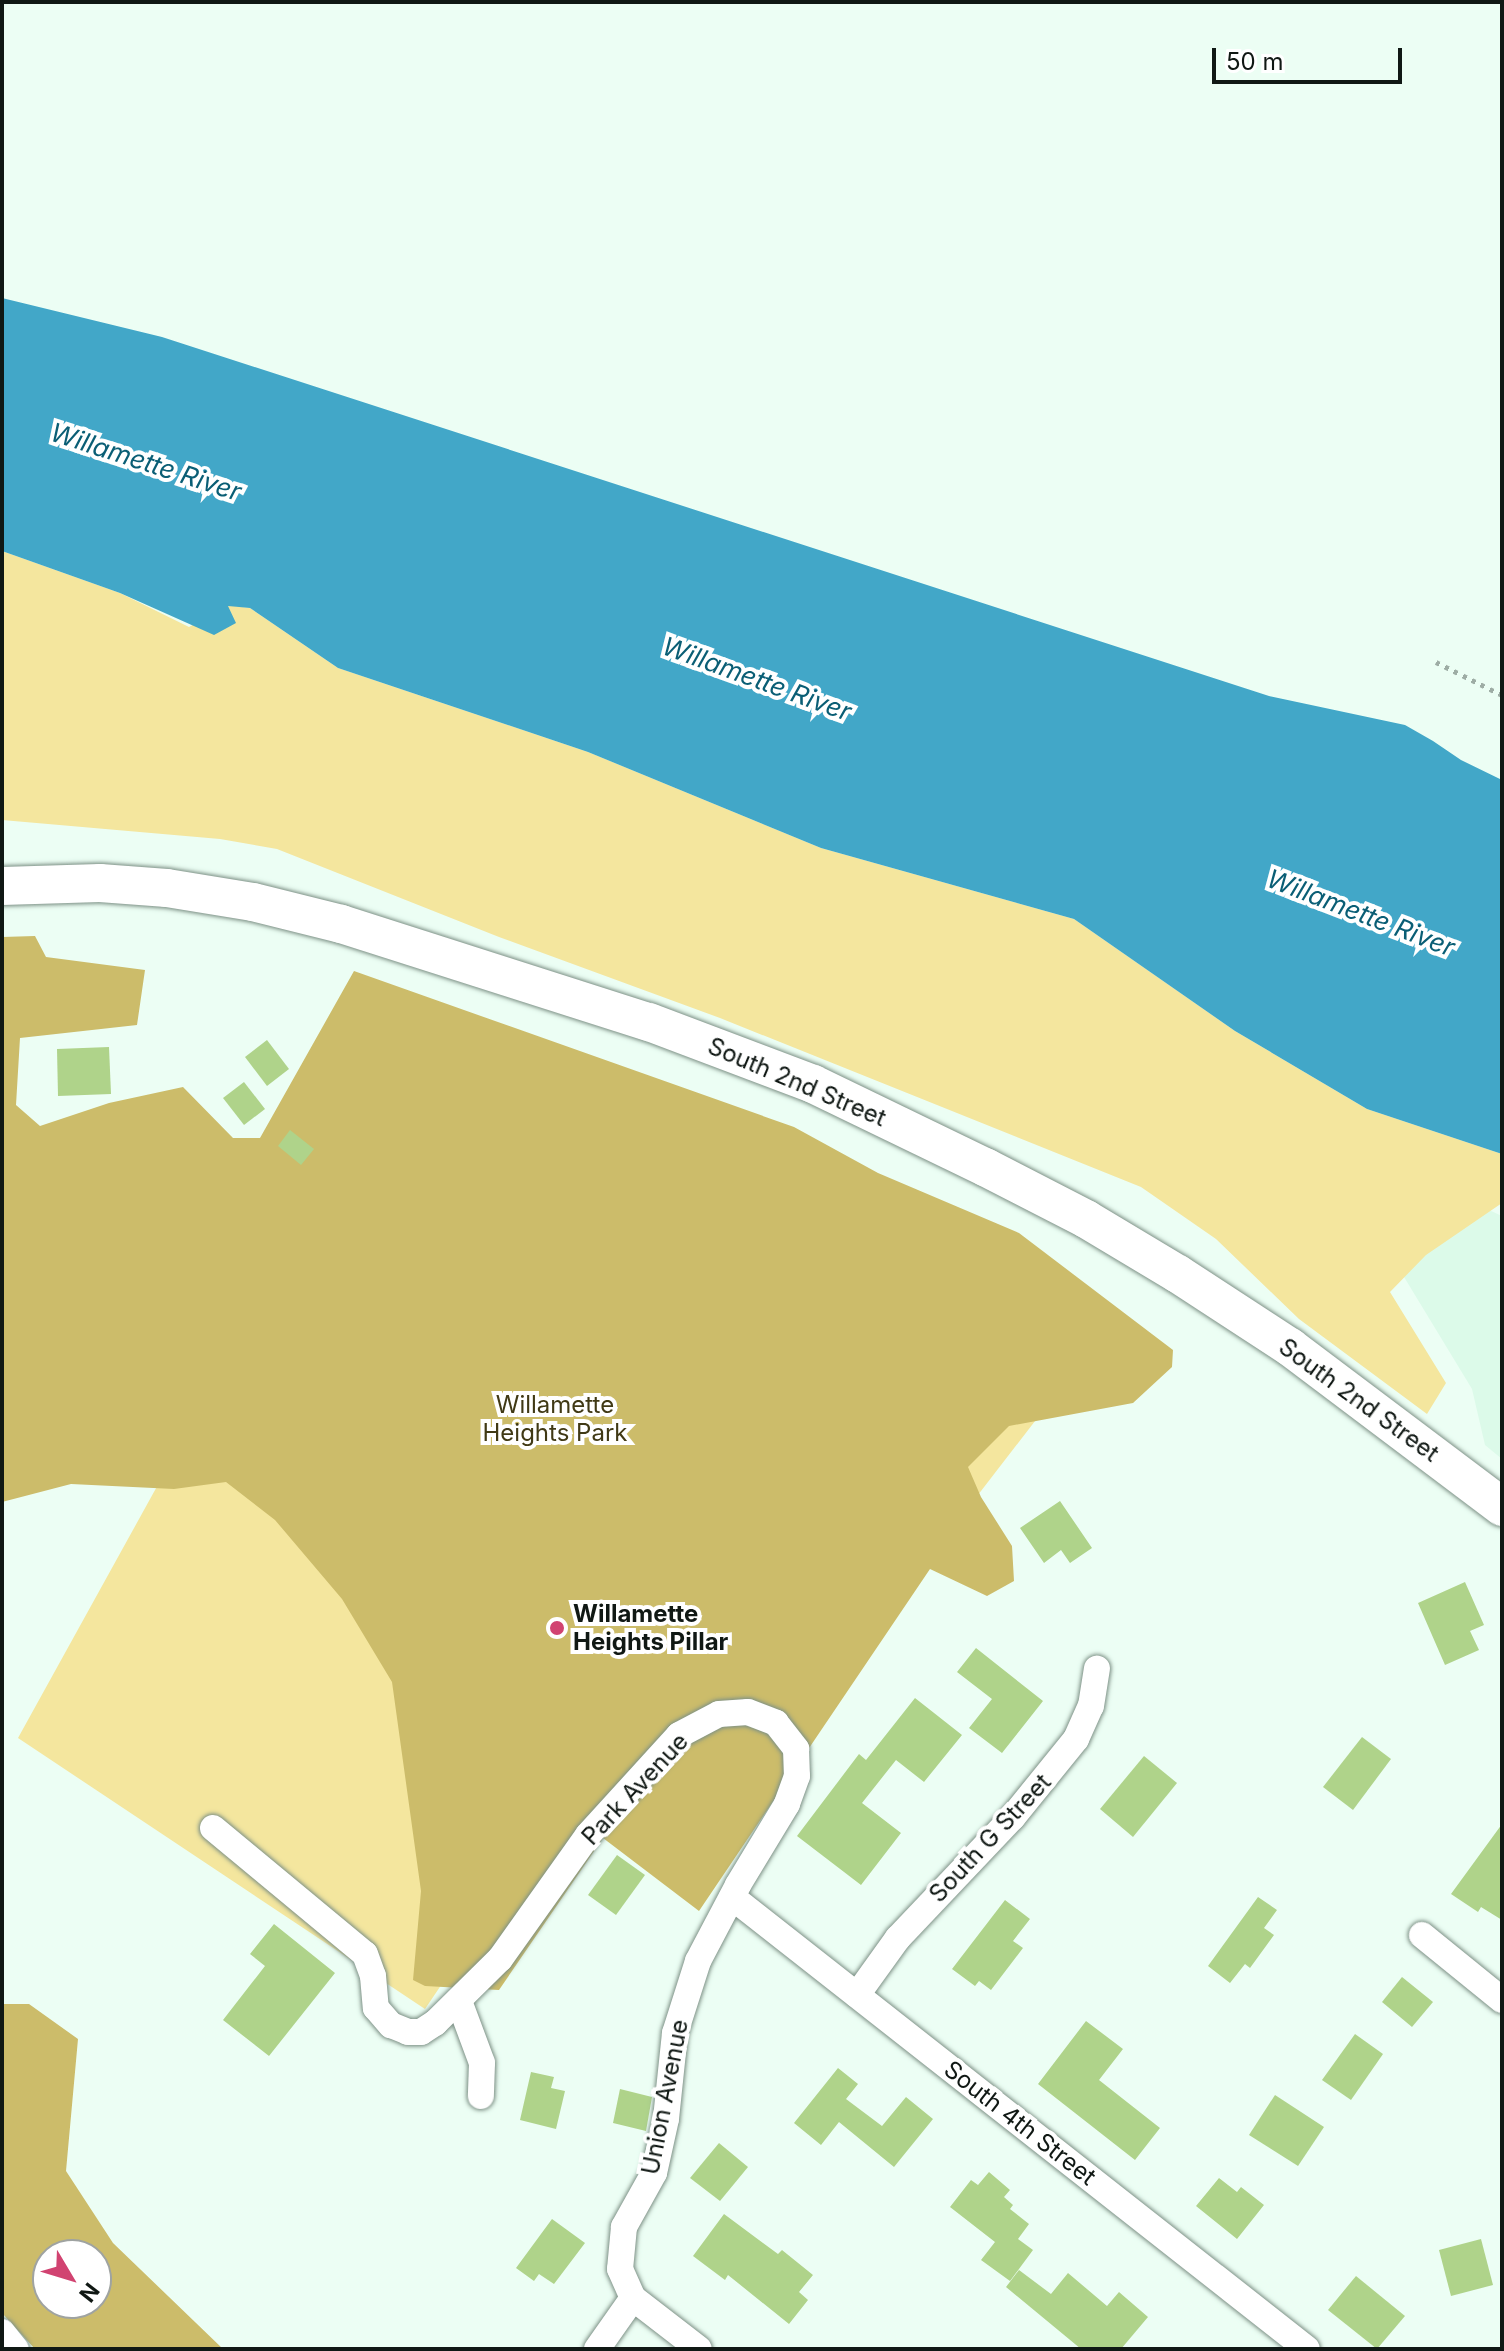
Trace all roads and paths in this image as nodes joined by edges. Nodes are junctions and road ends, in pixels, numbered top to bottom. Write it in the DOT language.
graph roads {
  1 [pos="1436,662"];
  2 [pos="1502,695"];
  3 [pos="2,886"];
  4 [pos="1502,1507"];
  5 [pos="1097,1668"];
  6 [pos="213,1828"];
  7 [pos="732,1897"];
  8 [pos="1422,1935"];
  9 [pos="857,1995"];
  10 [pos="1502,2000"];
  11 [pos="459,2001"];
  12 [pos="481,2096"];
  13 [pos="633,2298"];
  14 [pos="2,2332"];
  15 [pos="16,2349"];
  16 [pos="597,2349"];
  17 [pos="699,2349"];
  18 [pos="1307,2349"];
  1 -- 2 [label="path"];
  3 -- 4 [label="street, South 2nd Street"];
  5 -- 9 [label="street, South G Street"];
  6 -- 11 [label="street, Park Avenue"];
  7 -- 9 [label="street, South 4th Street"];
  7 -- 11 [label="street, Park Avenue"];
  7 -- 13 [label="street, Union Avenue"];
  8 -- 10 [label="street"];
  9 -- 18 [label="street, South 4th Street"];
  11 -- 12 [label="street"];
  13 -- 16 [label="street"];
  13 -- 17 [label="street"];
  14 -- 15 [label="street"];
}
